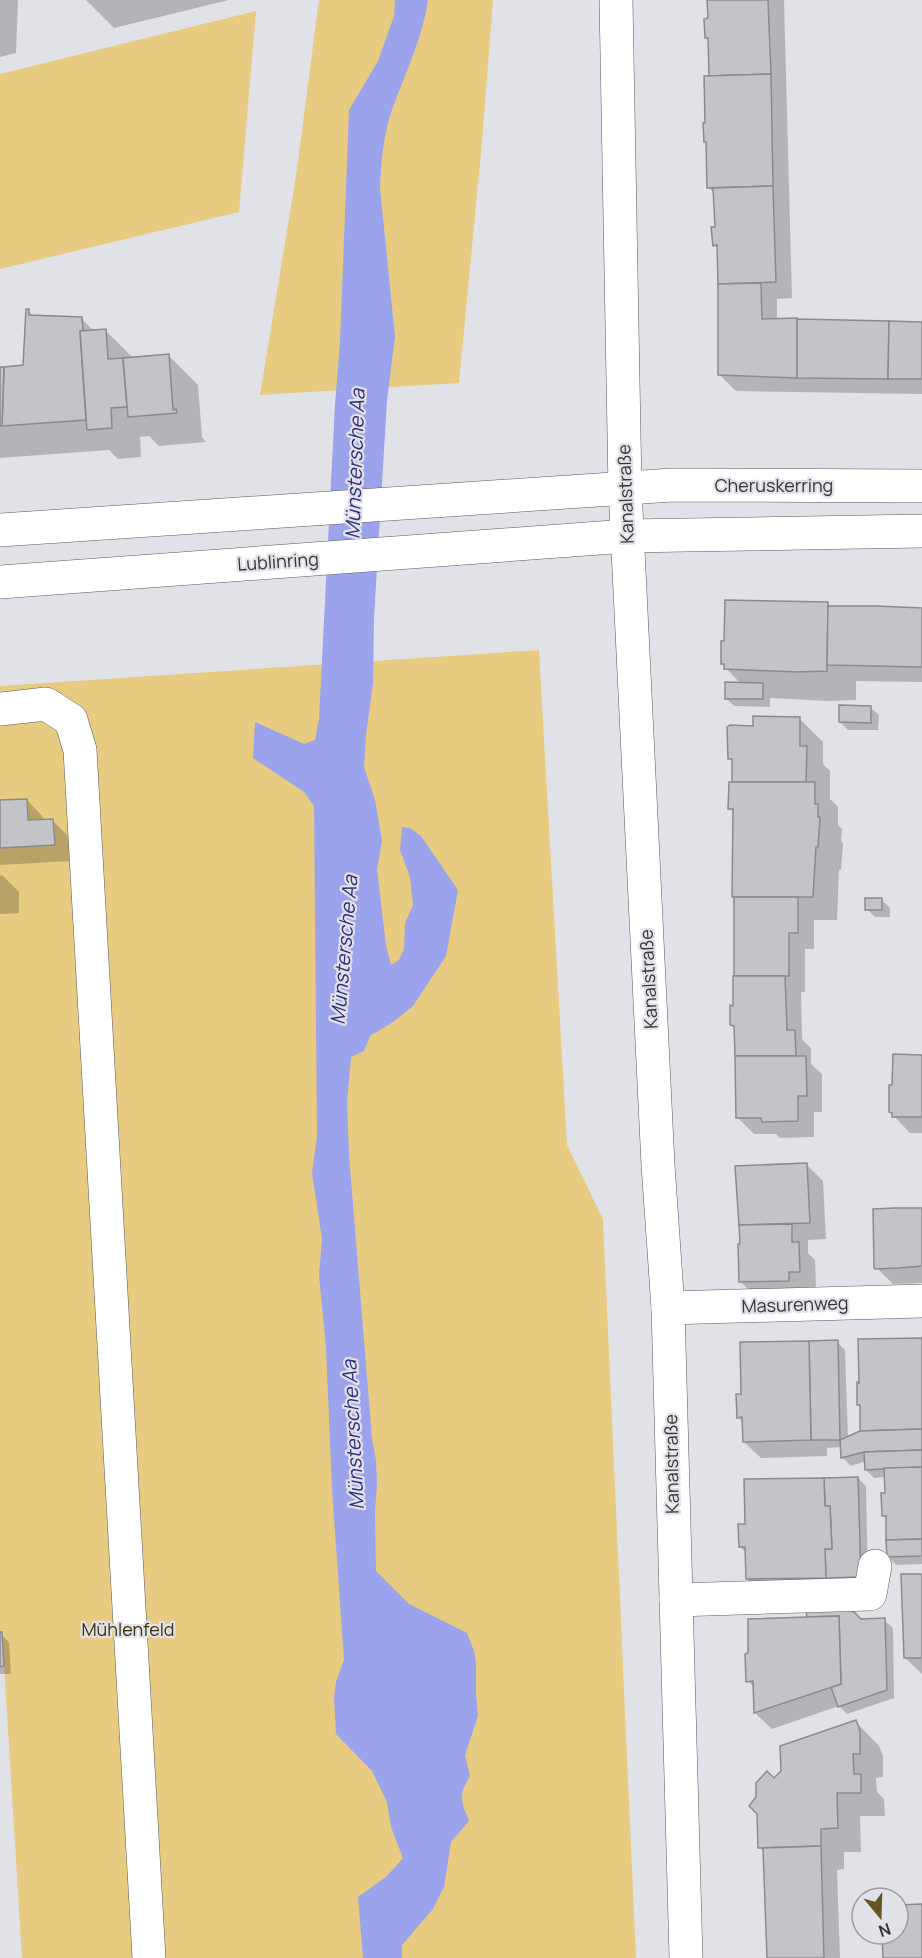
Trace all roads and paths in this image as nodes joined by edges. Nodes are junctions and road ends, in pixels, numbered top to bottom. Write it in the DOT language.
graph roads {
  1 [pos="616,0"];
  2 [pos="922,486"];
  3 [pos="625,488"];
  4 [pos="0,530"];
  5 [pos="922,531"];
  6 [pos="627,536"];
  7 [pos="0,582"];
  8 [pos="0,709"];
  9 [pos="922,1301"];
  10 [pos="668,1308"];
  11 [pos="875,1566"];
  12 [pos="676,1600"];
  13 [pos="148,1958"];
  14 [pos="686,1958"];
  1 -- 3 [label="main road, Kanalstraße"];
  2 -- 3 [label="main road, Cheruskerring"];
  3 -- 4 [label="main road"];
  3 -- 6 [label="main road, Kanalstraße"];
  5 -- 6 [label="main road"];
  6 -- 7 [label="main road, Lublinring"];
  6 -- 10 [label="main road, Kanalstraße"];
  8 -- 13 [label="main road"];
  9 -- 10 [label="main road, Masurenweg"];
  10 -- 12 [label="main road, Kanalstraße"];
  11 -- 12 [label="main road"];
  12 -- 14 [label="main road, Kanalstraße"];
}
